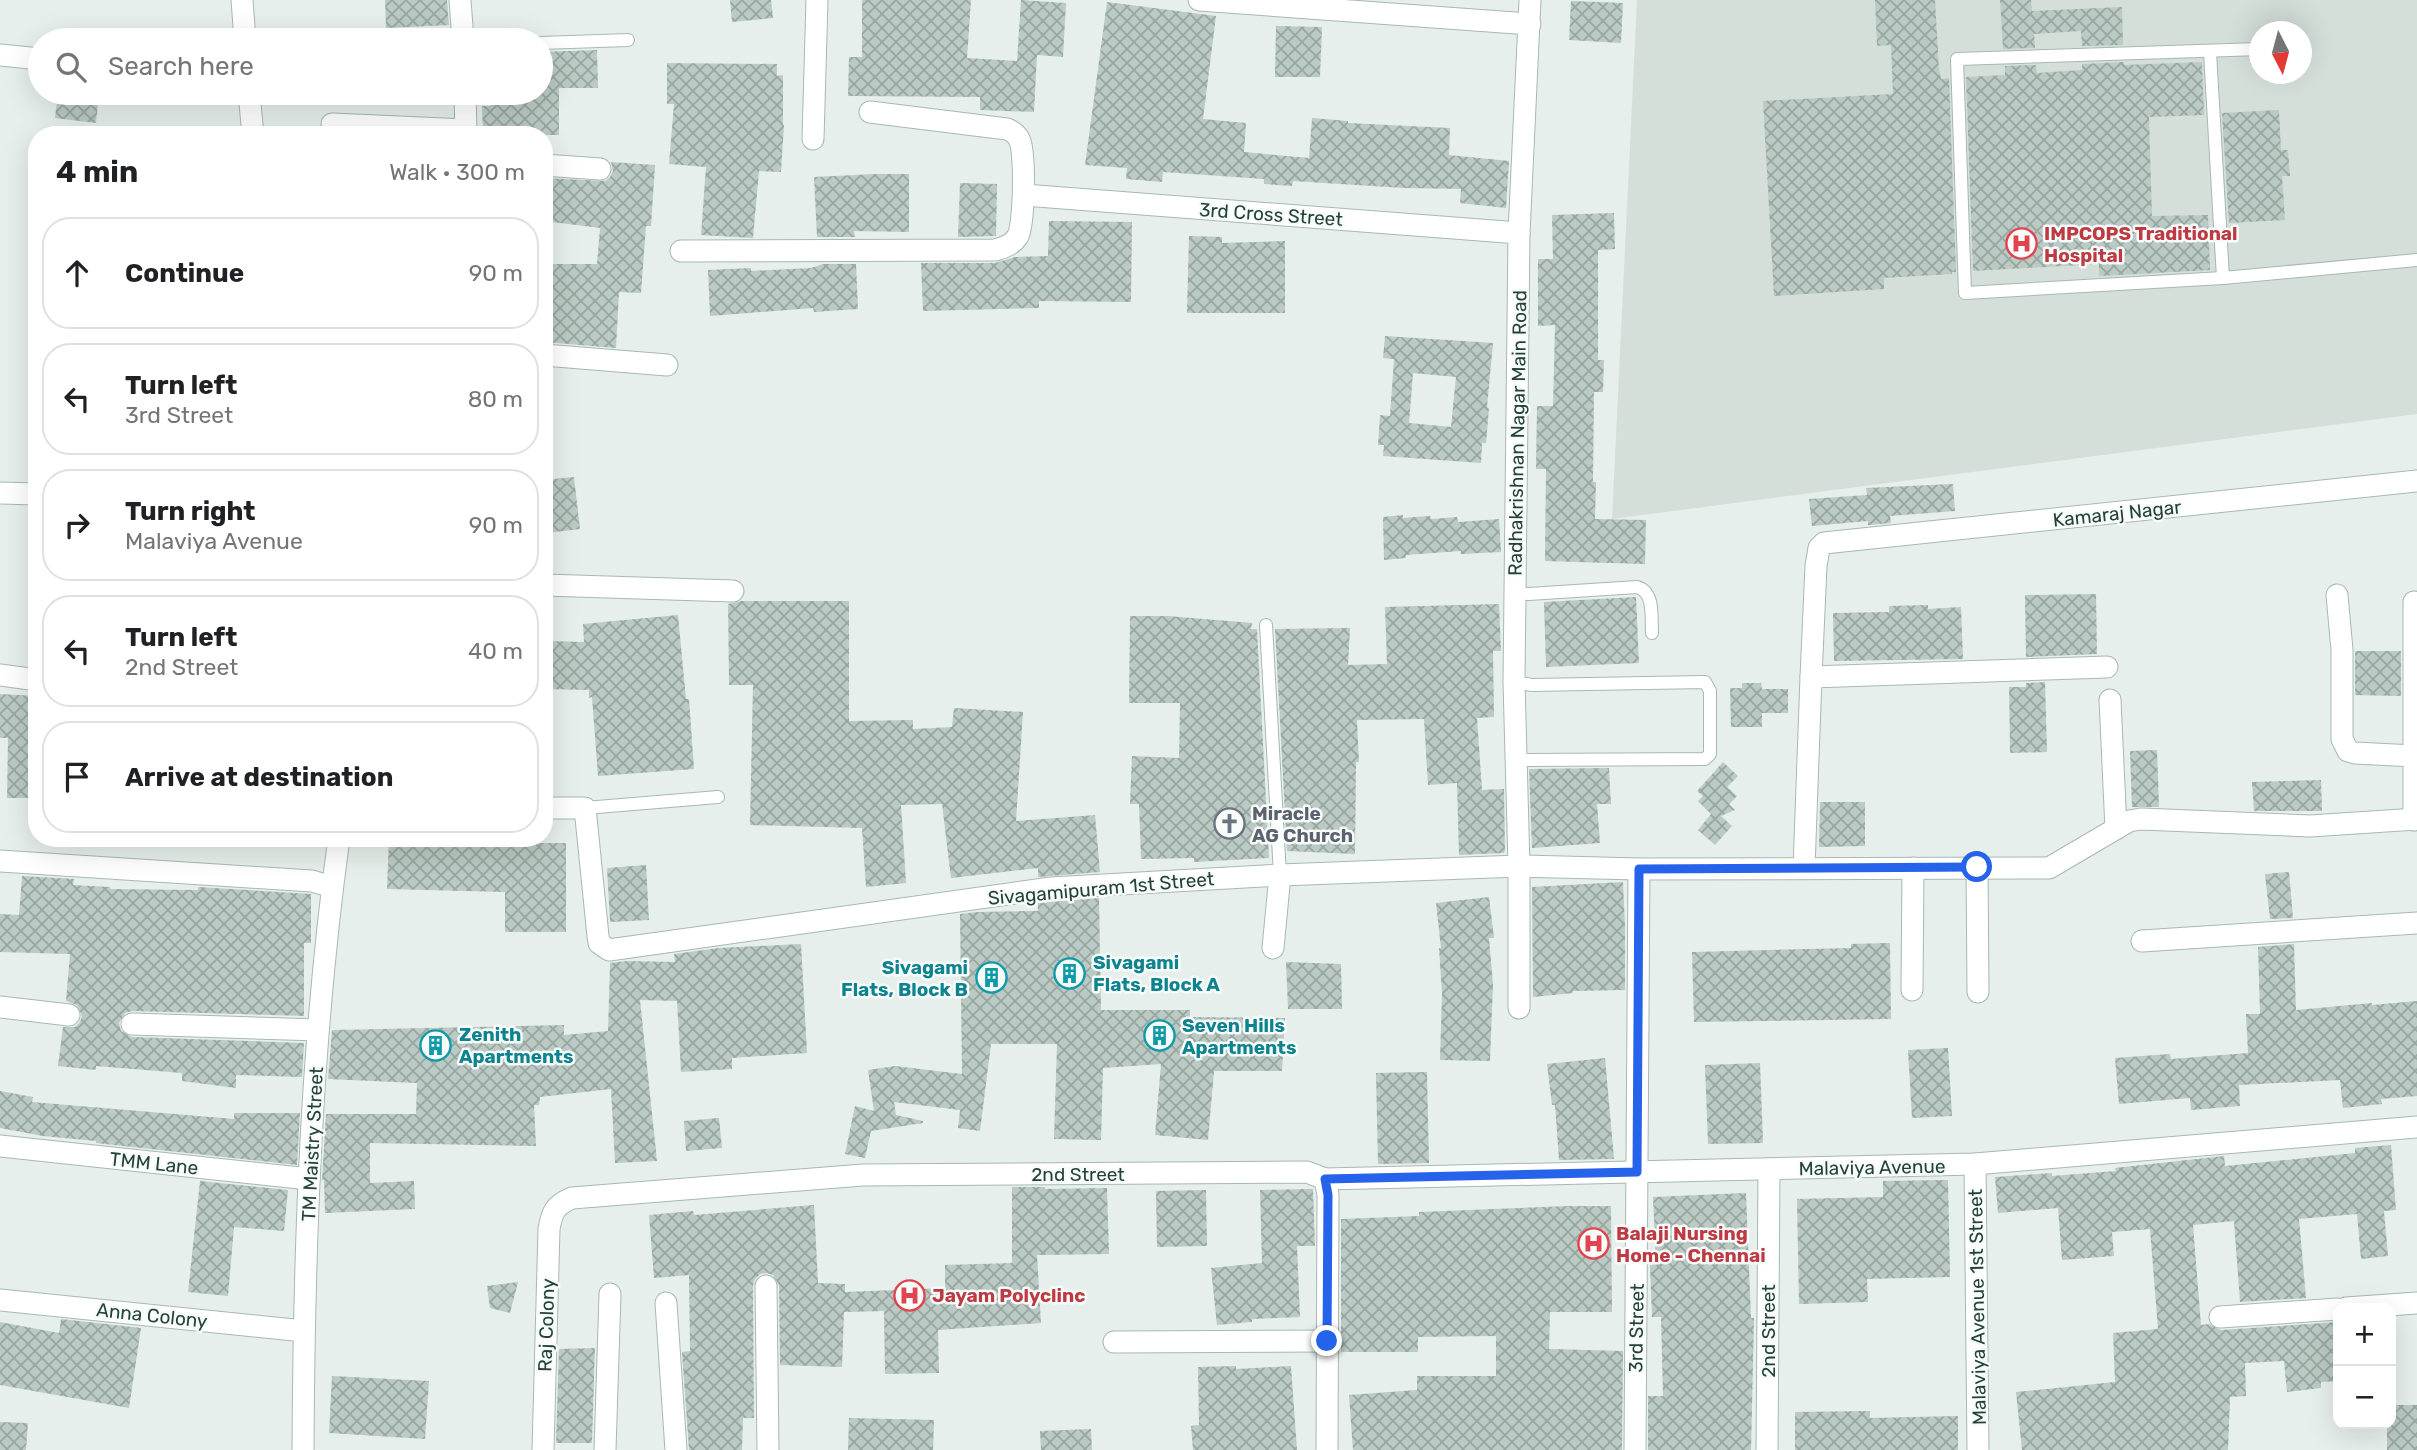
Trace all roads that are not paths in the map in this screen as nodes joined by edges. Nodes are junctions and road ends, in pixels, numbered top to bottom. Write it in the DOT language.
graph roads {
  1 [pos="242,0"];
  2 [pos="460,0"];
  3 [pos="817,0"];
  4 [pos="1199,0"];
  5 [pos="1530,0"];
  6 [pos="1530,24"];
  7 [pos="244,28"];
  8 [pos="462,28"];
  9 [pos="628,40"];
  10 [pos="553,43"];
  11 [pos="2249,50"];
  12 [pos="2210,52"];
  13 [pos="0,55"];
  14 [pos="28,58"];
  15 [pos="250,105"];
  16 [pos="465,105"];
  17 [pos="870,112"];
  18 [pos="332,124"];
  19 [pos="252,126"];
  20 [pos="366,126"];
  21 [pos="466,126"];
  22 [pos="813,139"];
  23 [pos="553,166"];
  24 [pos="600,169"];
  25 [pos="1024,195"];
  26 [pos="1519,233"];
  27 [pos="681,251"];
  28 [pos="2417,260"];
  29 [pos="2222,278"];
  30 [pos="553,356"];
  31 [pos="667,365"];
  32 [pos="2417,481"];
  33 [pos="0,493"];
  34 [pos="28,494"];
  35 [pos="553,585"];
  36 [pos="733,591"];
  37 [pos="1515,593"];
  38 [pos="2337,595"];
  39 [pos="2414,602"];
  40 [pos="1266,625"];
  41 [pos="1652,633"];
  42 [pos="2107,667"];
  43 [pos="0,675"];
  44 [pos="1811,677"];
  45 [pos="28,679"];
  46 [pos="1514,682"];
  47 [pos="2110,700"];
  48 [pos="2414,756"];
  49 [pos="1516,760"];
  50 [pos="718,797"];
  51 [pos="553,808"];
  52 [pos="585,808"];
  53 [pos="2416,819"];
  54 [pos="2116,829"];
  55 [pos="338,847"];
  56 [pos="0,861"];
  57 [pos="1519,866"];
  58 [pos="1977,867"];
  59 [pos="1804,868"];
  60 [pos="1913,868"];
  61 [pos="1639,869"];
  62 [pos="1280,874"];
  63 [pos="332,887"];
  64 [pos="2417,923"];
  65 [pos="2142,941"];
  66 [pos="1273,948"];
  67 [pos="1912,990"];
  68 [pos="1979,992"];
  69 [pos="0,1007"];
  70 [pos="1520,1008"];
  71 [pos="69,1015"];
  72 [pos="132,1024"];
  73 [pos="318,1030"];
  74 [pos="2417,1127"];
  75 [pos="0,1146"];
  76 [pos="1975,1164"];
  77 [pos="1769,1169"];
  78 [pos="1637,1172"];
  79 [pos="309,1179"];
  80 [pos="1325,1179"];
  81 [pos="559,1203"];
  82 [pos="766,1286"];
  83 [pos="610,1294"];
  84 [pos="0,1300"];
  85 [pos="666,1303"];
  86 [pos="2417,1303"];
  87 [pos="2396,1304"];
  88 [pos="2333,1309"];
  89 [pos="2220,1317"];
  90 [pos="304,1331"];
  91 [pos="1327,1341"];
  92 [pos="1114,1342"];
  93 [pos="303,1450"];
  94 [pos="543,1450"];
  95 [pos="605,1450"];
  96 [pos="676,1450"];
  97 [pos="768,1450"];
  98 [pos="1327,1450"];
  99 [pos="1635,1450"];
  100 [pos="1767,1450"];
  101 [pos="1978,1450"];
  1 -- 7 [label="street"];
  2 -- 8 [label="street"];
  3 -- 22 [label="street"];
  4 -- 6 [label="street"];
  5 -- 6 [label="street, Radhakrishnan Nagar Main Road"];
  6 -- 26 [label="street, Radhakrishnan Nagar Main Road"];
  9 -- 10 [label="lane"];
  11 -- 12 [label="lane"];
  12 -- 29 [label="lane"];
  12 -- 29 [label="lane"];
  13 -- 14 [label="street"];
  15 -- 19 [label="street"];
  16 -- 21 [label="street"];
  17 -- 25 [label="street"];
  18 -- 20 [label="street"];
  23 -- 24 [label="street"];
  25 -- 26 [label="street, 3rd Cross Street"];
  25 -- 27 [label="street"];
  26 -- 37 [label="street, Radhakrishnan Nagar Main Road"];
  28 -- 29 [label="lane"];
  30 -- 31 [label="street"];
  32 -- 44 [label="street, Kamaraj Nagar"];
  33 -- 34 [label="street"];
  35 -- 36 [label="street"];
  37 -- 41 [label="lane"];
  37 -- 46 [label="street, Radhakrishnan Nagar Main Road"];
  38 -- 48 [label="street"];
  39 -- 48 [label="street"];
  40 -- 62 [label="lane"];
  42 -- 44 [label="street"];
  43 -- 45 [label="street"];
  44 -- 59 [label="street"];
  46 -- 49 [label="street, Radhakrishnan Nagar Main Road"];
  46 -- 49 [label="lane"];
  47 -- 54 [label="street"];
  48 -- 53 [label="street"];
  49 -- 57 [label="street, Radhakrishnan Nagar Main Road"];
  50 -- 52 [label="lane"];
  51 -- 52 [label="street"];
  52 -- 62 [label="street, Sivagamipuram 1st Street"];
  53 -- 54 [label="street, Sivagamipuram 1st Street"];
  54 -- 58 [label="street, Sivagamipuram 1st Street"];
  55 -- 63 [label="street, TM Maistry Street"];
  56 -- 63 [label="street"];
  57 -- 61 [label="street, Sivagamipuram 1st Street"];
  57 -- 62 [label="street, Sivagamipuram 1st Street"];
  57 -- 70 [label="street, Radhakrishnan Nagar Main Road"];
  58 -- 60 [label="street, Sivagamipuram 1st Street"];
  58 -- 68 [label="street"];
  59 -- 60 [label="street, Sivagamipuram 1st Street"];
  59 -- 61 [label="street, Sivagamipuram 1st Street"];
  60 -- 67 [label="street"];
  61 -- 78 [label="street, 3rd Street"];
  62 -- 66 [label="street"];
  63 -- 73 [label="street, TM Maistry Street"];
  64 -- 65 [label="street"];
  69 -- 71 [label="street"];
  72 -- 73 [label="street"];
  73 -- 79 [label="street, TM Maistry Street"];
  74 -- 76 [label="street, Malaviya Avenue"];
  75 -- 79 [label="street, TMM Lane"];
  76 -- 77 [label="street, Malaviya Avenue"];
  76 -- 101 [label="street, Malaviya Avenue 1st Street"];
  77 -- 78 [label="street, Malaviya Avenue"];
  77 -- 100 [label="street, 2nd Street"];
  78 -- 80 [label="street, Malaviya Avenue"];
  78 -- 99 [label="street, 3rd Street"];
  79 -- 90 [label="street, TM Maistry Street"];
  80 -- 81 [label="street, 2nd Street"];
  80 -- 91 [label="street"];
  81 -- 94 [label="street, Raj Colony"];
  82 -- 97 [label="street"];
  83 -- 95 [label="street"];
  84 -- 90 [label="street, Anna Colony"];
  85 -- 96 [label="street"];
  86 -- 87 [label="street"];
  88 -- 89 [label="street"];
  90 -- 93 [label="street, TM Maistry Street"];
  91 -- 92 [label="street"];
  91 -- 98 [label="street"];
}
